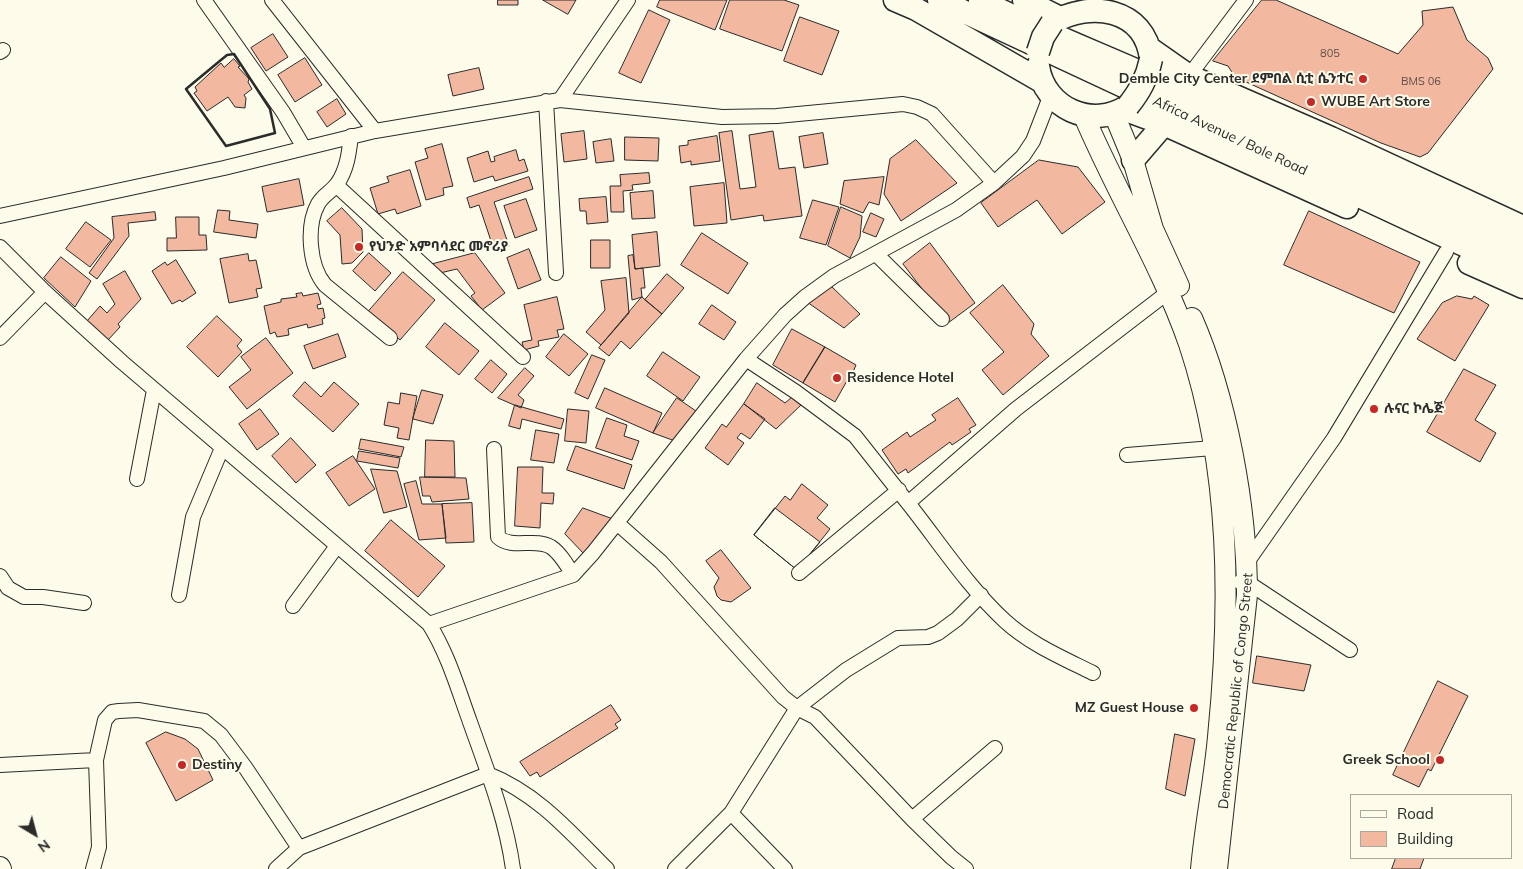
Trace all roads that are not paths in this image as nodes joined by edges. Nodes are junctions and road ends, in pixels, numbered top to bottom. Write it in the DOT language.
graph roads {
  1 [pos="204,0"];
  2 [pos="272,0"];
  3 [pos="628,0"];
  4 [pos="895,0"];
  5 [pos="939,0"];
  6 [pos="980,0"];
  7 [pos="1024,0"];
  8 [pos="1246,0"];
  9 [pos="1116,5"];
  10 [pos="1064,13"];
  11 [pos="1149,50"];
  12 [pos="1190,76"];
  13 [pos="1046,89"];
  14 [pos="553,101"];
  15 [pos="1122,109"];
  16 [pos="1084,116"];
  17 [pos="1164,124"];
  18 [pos="375,131"];
  19 [pos="351,136"];
  20 [pos="303,146"];
  21 [pos="1133,160"];
  22 [pos="994,183"];
  23 [pos="336,185"];
  24 [pos="1135,204"];
  25 [pos="0,216"];
  26 [pos="1523,228"];
  27 [pos="0,247"];
  28 [pos="1523,248"];
  29 [pos="1446,252"];
  30 [pos="877,255"];
  31 [pos="1523,270"];
  32 [pos="556,273"];
  33 [pos="1523,288"];
  34 [pos="45,292"];
  35 [pos="1168,293"];
  36 [pos="942,320"];
  37 [pos="0,338"];
  38 [pos="390,338"];
  39 [pos="523,357"];
  40 [pos="746,359"];
  41 [pos="154,390"];
  42 [pos="222,448"];
  43 [pos="1213,448"];
  44 [pos="494,449"];
  45 [pos="1128,455"];
  46 [pos="137,478"];
  47 [pos="898,490"];
  48 [pos="908,503"];
  49 [pos="617,523"];
  50 [pos="337,546"];
  51 [pos="1248,561"];
  52 [pos="799,572"];
  53 [pos="573,575"];
  54 [pos="0,576"];
  55 [pos="1227,581"];
  56 [pos="1247,582"];
  57 [pos="178,595"];
  58 [pos="981,595"];
  59 [pos="84,602"];
  60 [pos="293,606"];
  61 [pos="429,624"];
  62 [pos="1350,650"];
  63 [pos="1093,673"];
  64 [pos="797,708"];
  65 [pos="995,748"];
  66 [pos="96,760"];
  67 [pos="0,765"];
  68 [pos="488,774"];
  69 [pos="731,812"];
  70 [pos="912,819"];
  71 [pos="300,848"];
  72 [pos="93,869"];
  73 [pos="276,869"];
  74 [pos="513,869"];
  75 [pos="607,869"];
  76 [pos="675,869"];
  77 [pos="785,869"];
  78 [pos="966,869"];
  79 [pos="1201,869"];
  80 [pos="1217,869"];
  1 -- 20 [label="street"];
  2 -- 18 [label="street"];
  3 -- 14 [label="street"];
  4 -- 13 [label="main road"];
  5 -- 31 [label="main road, Africa Avenue / Bole Road"];
  6 -- 28 [label="main road, Africa Avenue / Bole Road"];
  7 -- 10 [label="main road"];
  8 -- 12 [label="street"];
  9 -- 10 [label="main road"];
  9 -- 11 [label="main road"];
  10 -- 13 [label="main road, bridge"];
  11 -- 12 [label="main road"];
  11 -- 15 [label="main road, bridge"];
  12 -- 26 [label="main road"];
  13 -- 16 [label="main road"];
  13 -- 22 [label="street"];
  14 -- 18 [label="street"];
  14 -- 22 [label="street"];
  14 -- 32 [label="street"];
  15 -- 16 [label="main road"];
  15 -- 17 [label="main road"];
  15 -- 21 [label="main road, Democratic Republic of Congo Street"];
  16 -- 24 [label="main road, Democratic Republic of Congo Street"];
  17 -- 21 [label="main road"];
  17 -- 29 [label="main road"];
  18 -- 19 [label="street"];
  19 -- 20 [label="street"];
  19 -- 23 [label="street"];
  20 -- 25 [label="street"];
  21 -- 24 [label="main road, Democratic Republic of Congo Street"];
  22 -- 30 [label="street"];
  23 -- 38 [label="street"];
  23 -- 39 [label="street"];
  24 -- 35 [label="main road, Democratic Republic of Congo Street"];
  24 -- 51 [label="main road, Democratic Republic of Congo Street"];
  27 -- 34 [label="street"];
  29 -- 33 [label="main road"];
  29 -- 51 [label="street"];
  30 -- 36 [label="street"];
  30 -- 40 [label="street"];
  34 -- 37 [label="street"];
  34 -- 41 [label="street"];
  35 -- 43 [label="main road, Democratic Republic of Congo Street"];
  35 -- 48 [label="street"];
  40 -- 47 [label="street"];
  40 -- 49 [label="street"];
  41 -- 42 [label="street"];
  41 -- 46 [label="street"];
  42 -- 50 [label="street"];
  42 -- 57 [label="street"];
  43 -- 45 [label="street"];
  43 -- 55 [label="main road, Democratic Republic of Congo Street"];
  44 -- 53 [label="street"];
  47 -- 48 [label="street"];
  47 -- 52 [label="street"];
  48 -- 58 [label="street"];
  49 -- 53 [label="street"];
  49 -- 64 [label="street"];
  50 -- 60 [label="street"];
  50 -- 61 [label="street"];
  51 -- 56 [label="main road, Democratic Republic of Congo Street"];
  53 -- 61 [label="street"];
  54 -- 59 [label="street"];
  55 -- 56 [label="street"];
  55 -- 79 [label="main road, Democratic Republic of Congo Street"];
  56 -- 62 [label="street"];
  56 -- 80 [label="main road, Democratic Republic of Congo Street"];
  58 -- 63 [label="street"];
  58 -- 64 [label="street"];
  61 -- 68 [label="street"];
  64 -- 69 [label="street"];
  64 -- 70 [label="street"];
  65 -- 70 [label="street"];
  66 -- 67 [label="street"];
  66 -- 71 [label="street"];
  66 -- 72 [label="street"];
  68 -- 71 [label="street"];
  68 -- 74 [label="street"];
  68 -- 75 [label="street"];
  69 -- 76 [label="street"];
  69 -- 77 [label="street"];
  70 -- 78 [label="street"];
  71 -- 73 [label="street"];
}
